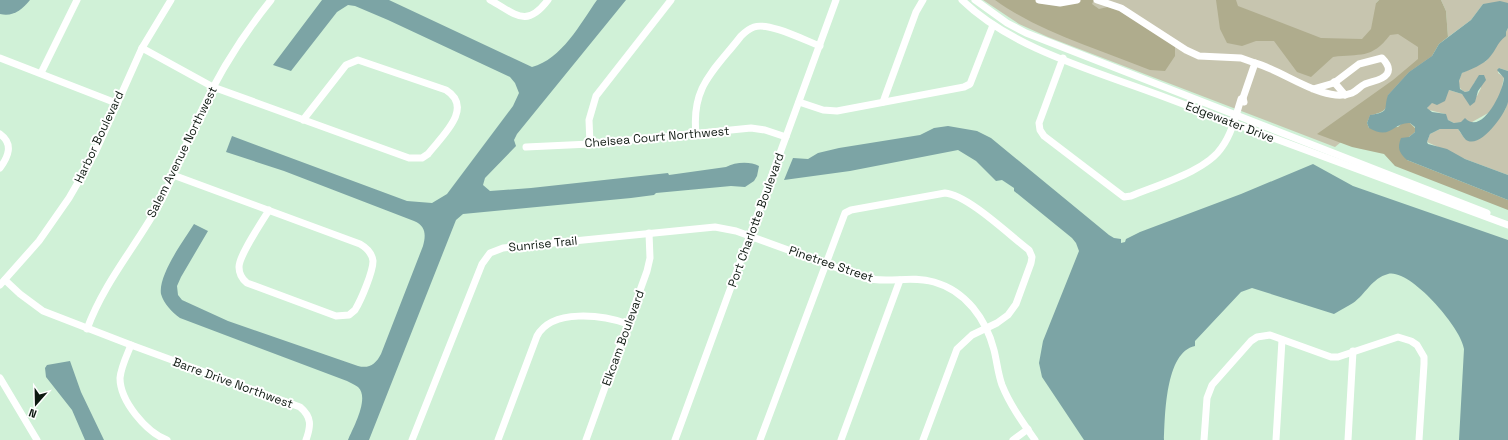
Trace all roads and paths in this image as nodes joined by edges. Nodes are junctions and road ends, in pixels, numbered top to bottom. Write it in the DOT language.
graph roads {
  1 [pos="77,0"];
  2 [pos="171,0"];
  3 [pos="271,0"];
  4 [pos="490,0"];
  5 [pos="548,0"];
  6 [pos="672,0"];
  7 [pos="836,0"];
  8 [pos="923,0"];
  9 [pos="962,0"];
  10 [pos="975,0"];
  11 [pos="1039,0"];
  12 [pos="1077,0"];
  13 [pos="1097,0"];
  14 [pos="993,25"];
  15 [pos="820,46"];
  16 [pos="142,48"];
  17 [pos="0,58"];
  18 [pos="1064,58"];
  19 [pos="1255,63"];
  20 [pos="41,73"];
  21 [pos="1334,82"];
  22 [pos="213,87"];
  23 [pos="1313,88"];
  24 [pos="1345,95"];
  25 [pos="799,102"];
  26 [pos="883,102"];
  27 [pos="116,103"];
  28 [pos="1236,115"];
  29 [pos="303,120"];
  30 [pos="1233,123"];
  31 [pos="0,134"];
  32 [pos="696,134"];
  33 [pos="786,137"];
  34 [pos="590,144"];
  35 [pos="526,147"];
  36 [pos="0,168"];
  37 [pos="173,175"];
  38 [pos="269,210"];
  39 [pos="1508,221"];
  40 [pos="1508,226"];
  41 [pos="649,233"];
  42 [pos="750,236"];
  43 [pos="825,263"];
  44 [pos="900,280"];
  45 [pos="3,282"];
  46 [pos="628,324"];
  47 [pos="986,328"];
  48 [pos="87,329"];
  49 [pos="1282,340"];
  50 [pos="131,345"];
  51 [pos="1353,351"];
  52 [pos="0,378"];
  53 [pos="1028,429"];
  54 [pos="37,440"];
  55 [pos="167,440"];
  56 [pos="306,440"];
  57 [pos="412,440"];
  58 [pos="498,440"];
  59 [pos="586,440"];
  60 [pos="675,440"];
  61 [pos="760,440"];
  62 [pos="842,440"];
  63 [pos="923,440"];
  64 [pos="1013,440"];
  65 [pos="1035,440"];
  66 [pos="1204,440"];
  67 [pos="1276,440"];
  68 [pos="1348,440"];
  69 [pos="1419,440"];
  1 -- 20 [label="street"];
  2 -- 16 [label="street, Harbor Boulevard"];
  3 -- 22 [label="street, Salem Avenue Northwest"];
  4 -- 5 [label="street"];
  6 -- 34 [label="street"];
  7 -- 15 [label="street, Port Charlotte Boulevard"];
  8 -- 26 [label="street"];
  9 -- 14 [label="street, Edgewater Drive"];
  10 -- 28 [label="street, Edgewater Drive"];
  11 -- 12 [label="street"];
  13 -- 19 [label="street"];
  14 -- 18 [label="street, Edgewater Drive"];
  14 -- 26 [label="street"];
  15 -- 25 [label="street, Port Charlotte Boulevard"];
  15 -- 32 [label="street"];
  16 -- 22 [label="street"];
  16 -- 27 [label="street, Harbor Boulevard"];
  17 -- 20 [label="street"];
  18 -- 30 [label="street, Edgewater Drive"];
  18 -- 30 [label="street"];
  19 -- 23 [label="street"];
  19 -- 28 [label="street"];
  20 -- 27 [label="street"];
  21 -- 23 [label="street"];
  21 -- 24 [label="street"];
  21 -- 24 [label="street"];
  22 -- 29 [label="street"];
  22 -- 37 [label="street, Salem Avenue Northwest"];
  23 -- 24 [label="street"];
  25 -- 26 [label="street"];
  25 -- 33 [label="street, Port Charlotte Boulevard"];
  27 -- 45 [label="street, Harbor Boulevard"];
  28 -- 30 [label="street"];
  28 -- 39 [label="street, Edgewater Drive"];
  29 -- 29 [label="street"];
  30 -- 40 [label="street, Edgewater Drive"];
  31 -- 36 [label="street"];
  32 -- 33 [label="street, Chelsea Court Northwest"];
  32 -- 34 [label="street, Chelsea Court Northwest"];
  33 -- 42 [label="street, Port Charlotte Boulevard"];
  34 -- 35 [label="street, Chelsea Court Northwest"];
  37 -- 38 [label="street"];
  37 -- 48 [label="street, Salem Avenue Northwest"];
  38 -- 38 [label="street"];
  41 -- 42 [label="street, Sunrise Trail"];
  41 -- 46 [label="street, Elkcam Boulevard"];
  41 -- 57 [label="street, Sunrise Trail"];
  42 -- 43 [label="street, Pinetree Street"];
  42 -- 60 [label="street, Port Charlotte Boulevard"];
  43 -- 44 [label="street, Pinetree Street"];
  43 -- 47 [label="street"];
  43 -- 61 [label="street"];
  44 -- 47 [label="street, Pinetree Street"];
  44 -- 62 [label="street"];
  45 -- 48 [label="street, Barre Drive Northwest"];
  46 -- 58 [label="street"];
  46 -- 59 [label="street, Elkcam Boulevard"];
  47 -- 53 [label="street, Pinetree Street"];
  47 -- 63 [label="street"];
  48 -- 50 [label="street, Barre Drive Northwest"];
  49 -- 51 [label="street"];
  49 -- 66 [label="street"];
  49 -- 67 [label="street"];
  50 -- 55 [label="street"];
  50 -- 56 [label="street, Barre Drive Northwest"];
  51 -- 68 [label="street"];
  51 -- 69 [label="street"];
  52 -- 54 [label="street"];
  53 -- 64 [label="street"];
  53 -- 65 [label="street, Pinetree Street"];
}
